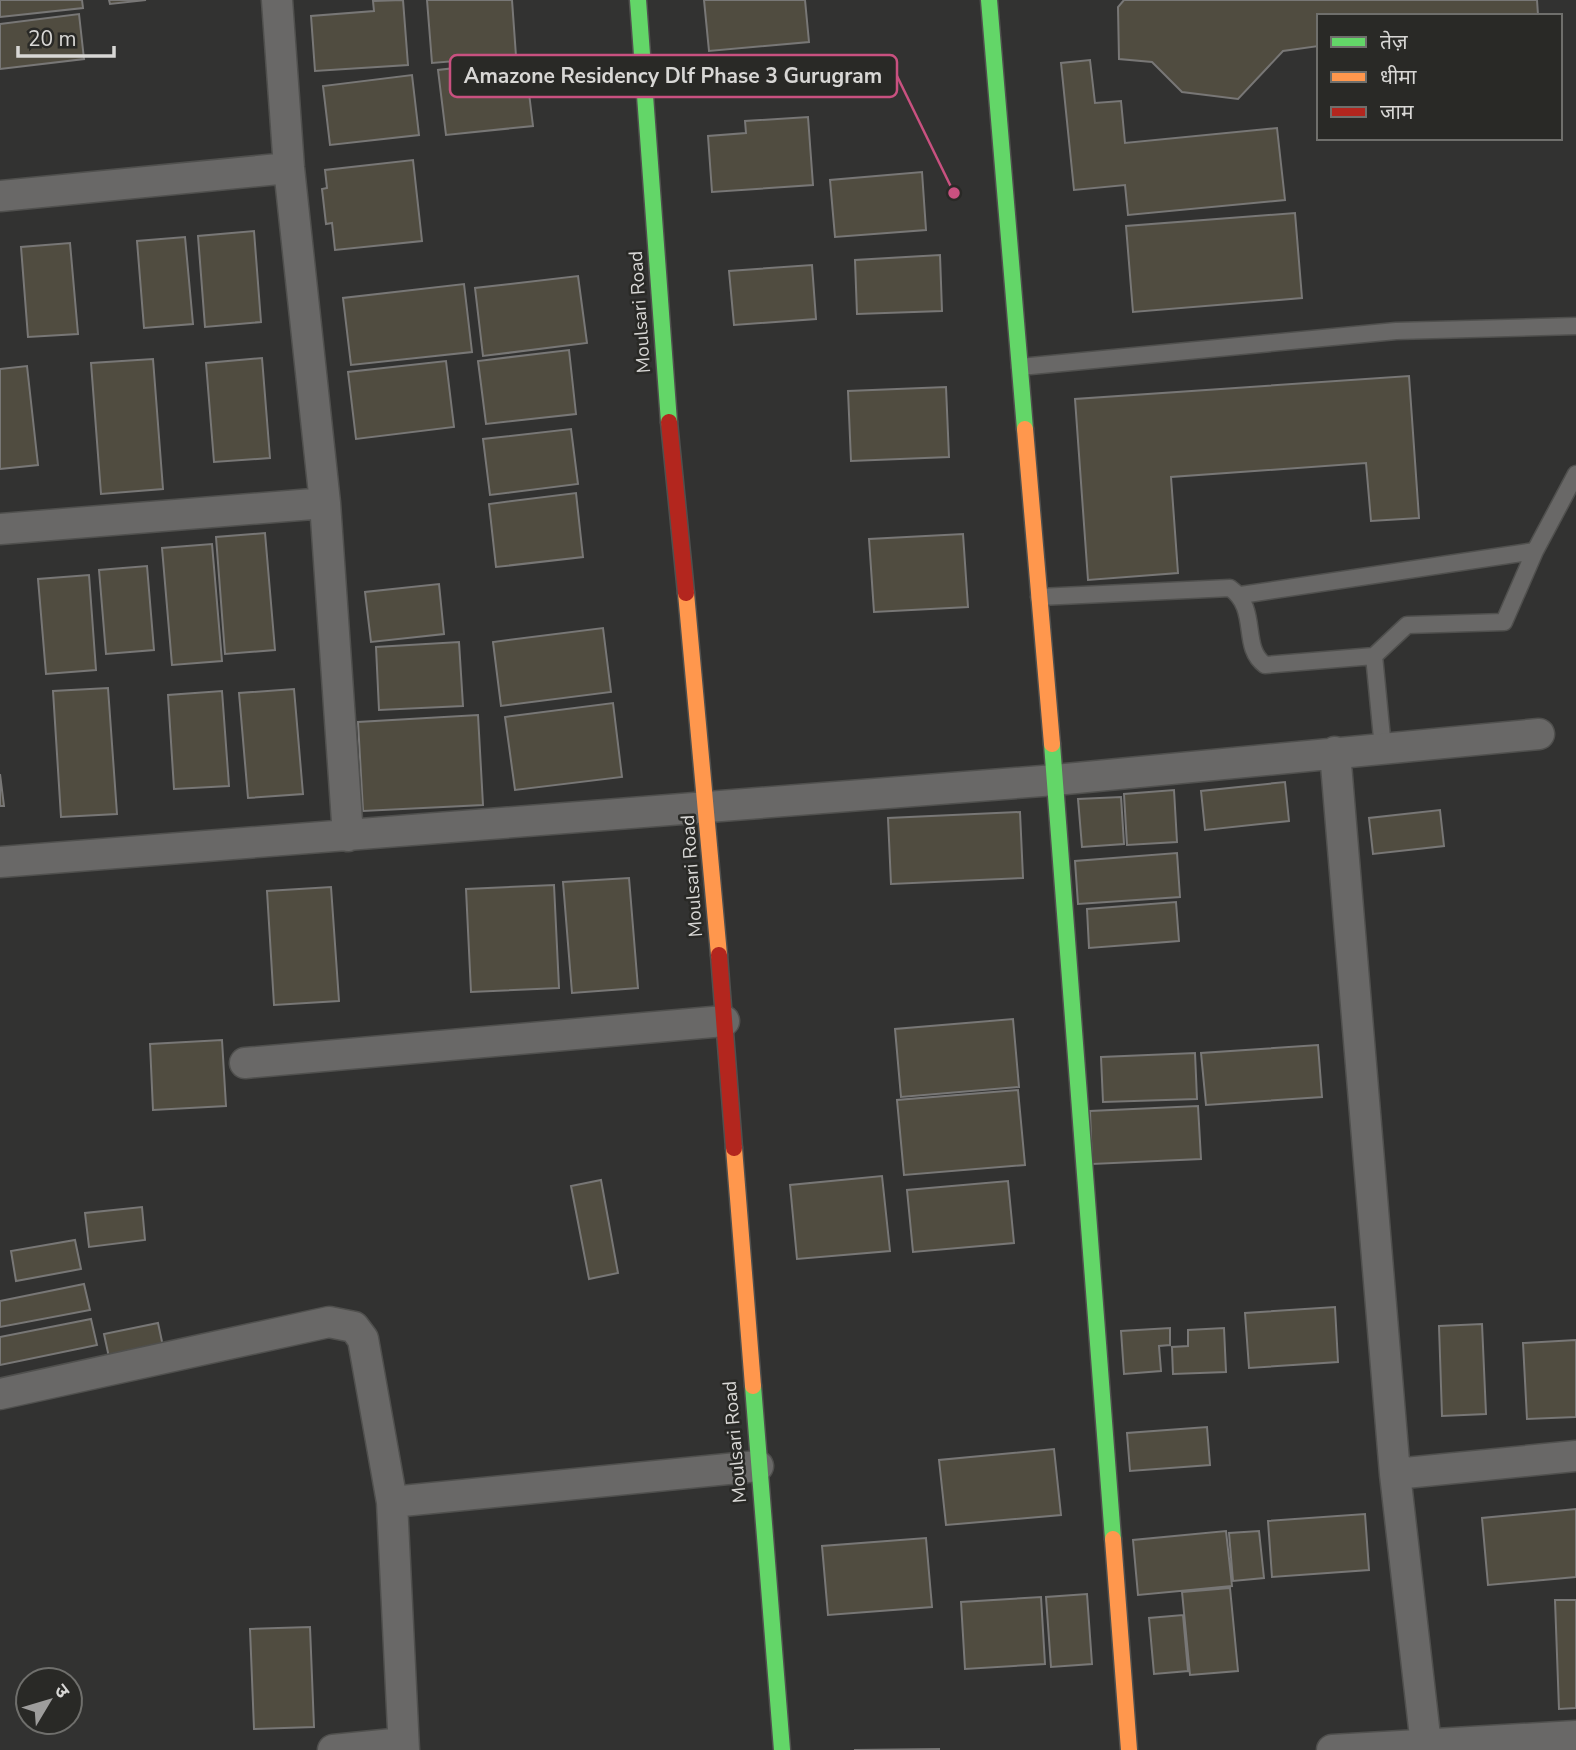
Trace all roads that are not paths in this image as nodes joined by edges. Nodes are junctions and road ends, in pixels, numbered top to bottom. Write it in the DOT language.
graph roads {
  1 [pos="277,0"];
  2 [pos="638,0"];
  3 [pos="989,0"];
  4 [pos="289,168"];
  5 [pos="0,196"];
  6 [pos="1576,326"];
  7 [pos="1020,367"];
  8 [pos="1576,474"];
  9 [pos="325,503"];
  10 [pos="0,529"];
  11 [pos="1535,551"];
  12 [pos="1241,596"];
  13 [pos="1040,597"];
  14 [pos="1374,656"];
  15 [pos="1539,734"];
  16 [pos="1383,748"];
  17 [pos="1335,752"];
  18 [pos="1055,780"];
  19 [pos="708,808"];
  20 [pos="348,836"];
  21 [pos="0,862"];
  22 [pos="724,1021"];
  23 [pos="245,1063"];
  24 [pos="0,1394"];
  25 [pos="1576,1456"];
  26 [pos="758,1466"];
  27 [pos="1395,1474"];
  28 [pos="392,1502"];
  29 [pos="1576,1736"];
  30 [pos="1426,1745"];
  31 [pos="404,1746"];
  32 [pos="333,1750"];
  33 [pos="782,1750"];
  34 [pos="1129,1750"];
  35 [pos="1332,1750"];
  1 -- 4 [label="street"];
  2 -- 19 [label="street, Moulsari Road"];
  3 -- 7 [label="street"];
  4 -- 5 [label="street"];
  4 -- 9 [label="street"];
  6 -- 7 [label="lane"];
  7 -- 13 [label="street"];
  8 -- 11 [label="lane"];
  9 -- 10 [label="street"];
  9 -- 20 [label="street"];
  11 -- 12 [label="lane"];
  11 -- 14 [label="lane"];
  12 -- 13 [label="lane"];
  12 -- 14 [label="lane"];
  13 -- 18 [label="street"];
  14 -- 16 [label="lane"];
  15 -- 16 [label="street"];
  16 -- 17 [label="street"];
  17 -- 18 [label="street"];
  17 -- 27 [label="street"];
  18 -- 19 [label="street"];
  18 -- 34 [label="street"];
  19 -- 20 [label="street"];
  19 -- 22 [label="street, Moulsari Road"];
  20 -- 21 [label="street"];
  22 -- 23 [label="street"];
  22 -- 26 [label="street, Moulsari Road"];
  24 -- 28 [label="street"];
  25 -- 27 [label="street"];
  26 -- 28 [label="street"];
  26 -- 33 [label="street, Moulsari Road"];
  27 -- 30 [label="street"];
  28 -- 31 [label="street"];
  29 -- 30 [label="street"];
  30 -- 35 [label="street"];
  31 -- 32 [label="street"];
}
